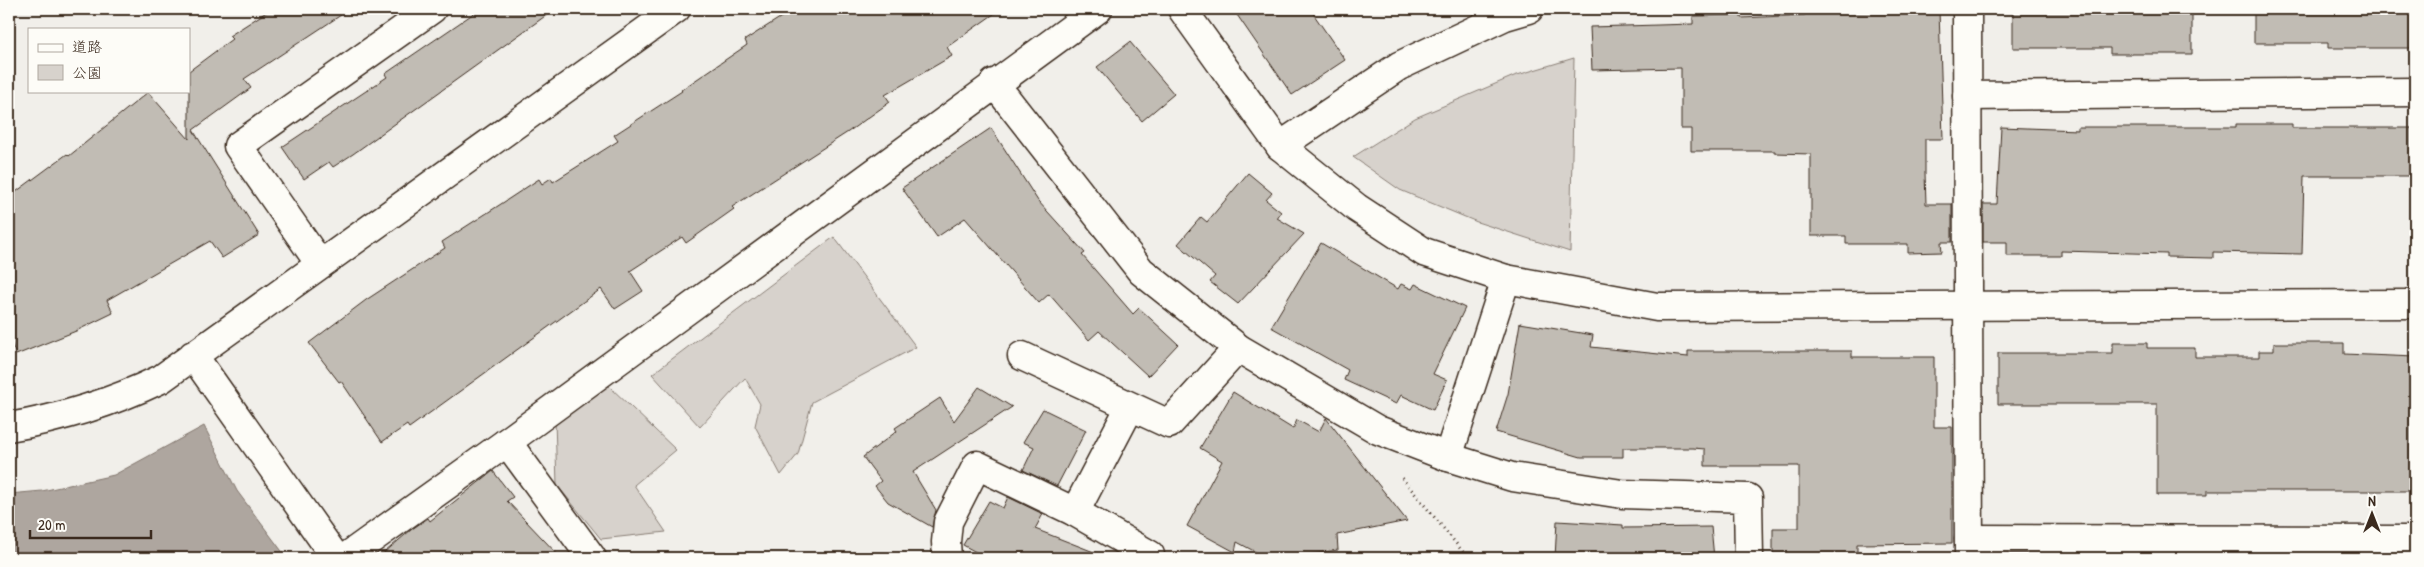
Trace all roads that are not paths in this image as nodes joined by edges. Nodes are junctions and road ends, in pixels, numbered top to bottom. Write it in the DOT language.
graph roads {
  1 [pos="432,9"];
  2 [pos="676,9"];
  3 [pos="1098,9"];
  4 [pos="1182,9"];
  5 [pos="1529,9"];
  6 [pos="1967,9"];
  7 [pos="994,83"];
  8 [pos="2415,92"];
  9 [pos="1967,96"];
  10 [pos="1280,146"];
  11 [pos="320,264"];
  12 [pos="1506,279"];
  13 [pos="2415,304"];
  14 [pos="1968,305"];
  15 [pos="1238,348"];
  16 [pos="193,356"];
  17 [pos="1022,356"];
  18 [pos="1130,407"];
  19 [pos="9,427"];
  20 [pos="507,442"];
  21 [pos="1448,457"];
  22 [pos="1075,512"];
  23 [pos="2415,540"];
  24 [pos="1969,549"];
  25 [pos="1155,557"];
  26 [pos="336,558"];
  27 [pos="345,558"];
  28 [pos="592,558"];
  29 [pos="947,558"];
  30 [pos="1749,558"];
  1 -- 11 [label="street"];
  2 -- 11 [label="street"];
  3 -- 7 [label="street"];
  4 -- 10 [label="street"];
  5 -- 10 [label="street"];
  6 -- 9 [label="street"];
  7 -- 15 [label="street"];
  7 -- 20 [label="street"];
  8 -- 9 [label="street"];
  9 -- 14 [label="street"];
  10 -- 12 [label="street"];
  11 -- 16 [label="street"];
  12 -- 14 [label="street"];
  12 -- 21 [label="street"];
  13 -- 14 [label="street"];
  14 -- 24 [label="street"];
  15 -- 18 [label="street"];
  15 -- 21 [label="street"];
  16 -- 19 [label="street"];
  16 -- 26 [label="street"];
  17 -- 18 [label="street"];
  18 -- 22 [label="street"];
  20 -- 27 [label="street"];
  20 -- 28 [label="street"];
  21 -- 30 [label="street"];
  22 -- 25 [label="street"];
  22 -- 29 [label="street"];
  23 -- 24 [label="street"];
}
